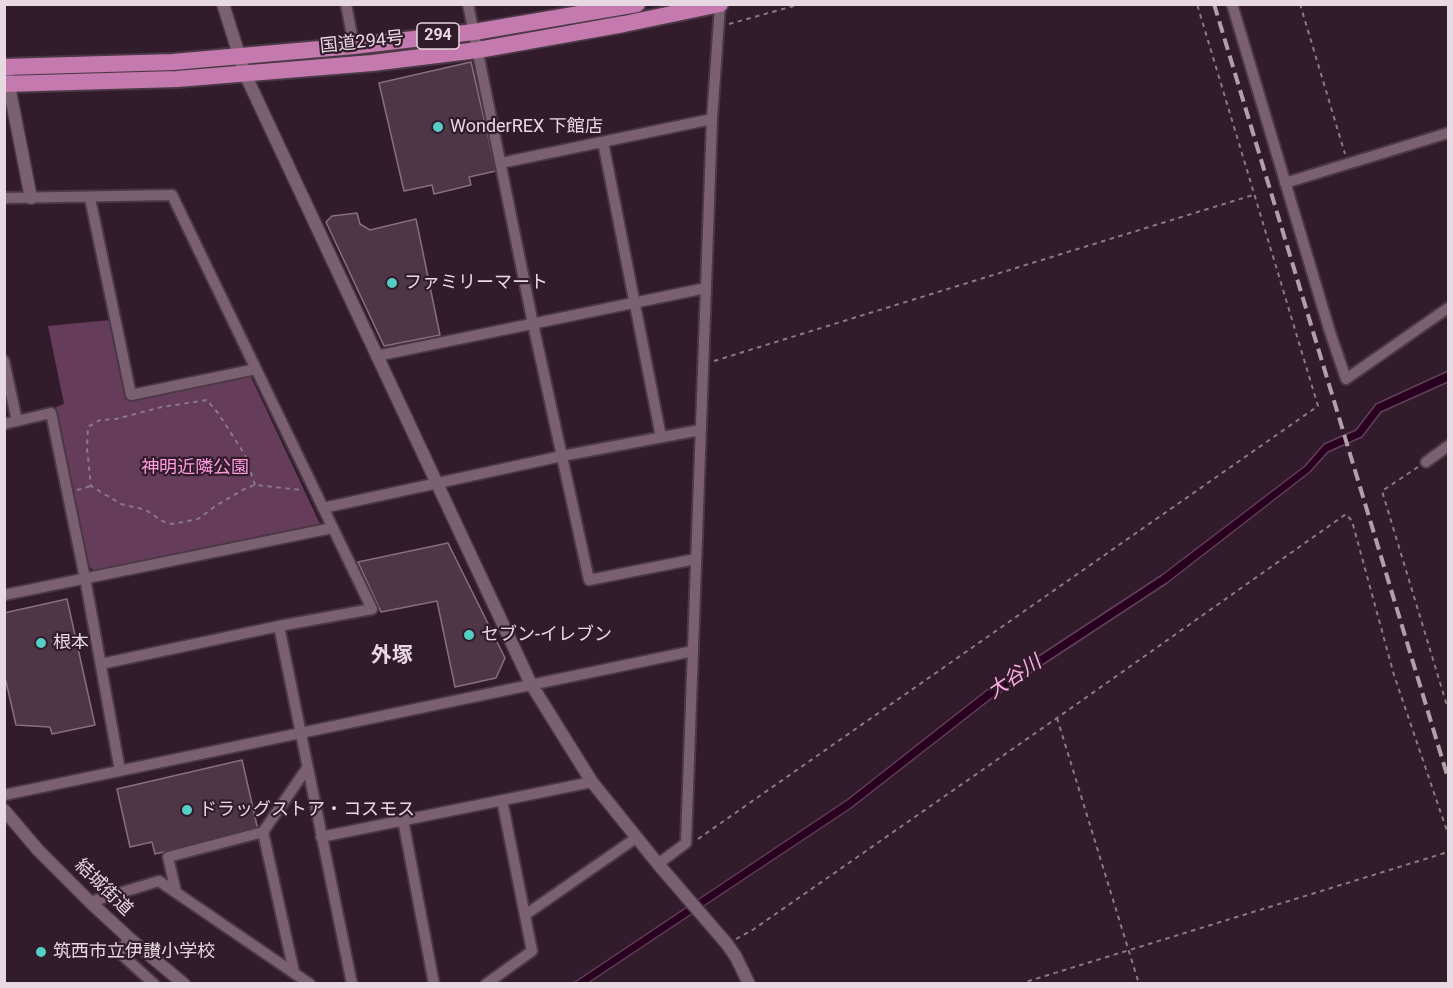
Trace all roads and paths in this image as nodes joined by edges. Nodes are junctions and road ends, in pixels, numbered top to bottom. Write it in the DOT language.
graph roads {
  1 [pos="223,4"];
  2 [pos="346,4"];
  3 [pos="468,4"];
  4 [pos="637,4"];
  5 [pos="801,4"];
  6 [pos="1197,4"];
  7 [pos="1232,4"];
  8 [pos="1300,4"];
  9 [pos="720,5"];
  10 [pos="718,27"];
  11 [pos="474,32"];
  12 [pos="354,46"];
  13 [pos="477,50"];
  14 [pos="239,57"];
  15 [pos="5,66"];
  16 [pos="245,74"];
  17 [pos="6,84"];
  18 [pos="712,119"];
  19 [pos="1449,133"];
  20 [pos="603,142"];
  21 [pos="501,163"];
  22 [pos="1348,164"];
  23 [pos="1285,183"];
  24 [pos="1253,195"];
  25 [pos="4,198"];
  26 [pos="31,198"];
  27 [pos="90,198"];
  28 [pos="706,288"];
  29 [pos="636,302"];
  30 [pos="1449,308"];
  31 [pos="533,324"];
  32 [pos="376,356"];
  33 [pos="4,361"];
  34 [pos="705,363"];
  35 [pos="255,369"];
  36 [pos="17,421"];
  37 [pos="4,424"];
  38 [pos="700,430"];
  39 [pos="661,437"];
  40 [pos="1449,446"];
  41 [pos="562,456"];
  42 [pos="1426,462"];
  43 [pos="437,484"];
  44 [pos="255,485"];
  45 [pos="314,490"];
  46 [pos="323,508"];
  47 [pos="332,528"];
  48 [pos="696,560"];
  49 [pos="85,578"];
  50 [pos="4,595"];
  51 [pos="279,626"];
  52 [pos="693,651"];
  53 [pos="101,664"];
  54 [pos="531,684"];
  55 [pos="1449,709"];
  56 [pos="1058,718"];
  57 [pos="299,732"];
  58 [pos="307,768"];
  59 [pos="120,771"];
  60 [pos="592,782"];
  61 [pos="4,795"];
  62 [pos="502,800"];
  63 [pos="4,810"];
  64 [pos="403,820"];
  65 [pos="263,832"];
  66 [pos="1449,834"];
  67 [pos="321,837"];
  68 [pos="636,838"];
  69 [pos="686,843"];
  70 [pos="1449,852"];
  71 [pos="658,864"];
  72 [pos="176,892"];
  73 [pos="90,902"];
  74 [pos="525,915"];
  75 [pos="129,939"];
  76 [pos="725,942"];
  77 [pos="1129,950"];
  78 [pos="294,972"];
  79 [pos="154,984"];
  80 [pos="184,984"];
  81 [pos="310,984"];
  82 [pos="352,984"];
  83 [pos="434,984"];
  84 [pos="486,984"];
  85 [pos="748,984"];
  86 [pos="1019,984"];
  87 [pos="1139,984"];
  1 -- 14 [label="street"];
  2 -- 12 [label="street"];
  3 -- 11 [label="street"];
  4 -- 11 [label="highway, 国道294号 / 294"];
  5 -- 10 [label="path"];
  6 -- 24 [label="path"];
  7 -- 23 [label="street"];
  8 -- 22 [label="path"];
  9 -- 10 [label="street"];
  9 -- 13 [label="highway, 国道294号 / 294"];
  10 -- 18 [label="street"];
  11 -- 12 [label="highway, 国道294号 / 294"];
  11 -- 13 [label="street"];
  12 -- 14 [label="highway, 国道294号 / 294"];
  13 -- 16 [label="highway, 国道294号 / 294"];
  13 -- 21 [label="street"];
  14 -- 15 [label="highway, 国道294号 / 294"];
  14 -- 16 [label="street"];
  15 -- 17 [label="street"];
  16 -- 17 [label="highway, 国道294号 / 294"];
  16 -- 32 [label="street"];
  17 -- 26 [label="street"];
  18 -- 20 [label="street"];
  18 -- 28 [label="street"];
  19 -- 22 [label="street"];
  20 -- 21 [label="street"];
  20 -- 29 [label="street"];
  21 -- 31 [label="street"];
  22 -- 23 [label="street"];
  23 -- 30 [label="street"];
  24 -- 34 [label="path"];
  24 -- 69 [label="path"];
  25 -- 26 [label="street"];
  26 -- 27 [label="street"];
  27 -- 35 [label="street"];
  27 -- 35 [label="street"];
  28 -- 29 [label="street"];
  28 -- 34 [label="street"];
  29 -- 31 [label="street"];
  29 -- 39 [label="street"];
  31 -- 32 [label="street"];
  31 -- 41 [label="street"];
  32 -- 43 [label="street"];
  33 -- 36 [label="street"];
  34 -- 38 [label="street"];
  35 -- 45 [label="street"];
  36 -- 37 [label="street"];
  36 -- 49 [label="street"];
  38 -- 39 [label="street"];
  38 -- 48 [label="street"];
  39 -- 41 [label="street"];
  40 -- 42 [label="street"];
  41 -- 43 [label="street"];
  41 -- 48 [label="street"];
  42 -- 55 [label="path"];
  43 -- 46 [label="street"];
  43 -- 54 [label="street"];
  44 -- 44 [label="path"];
  44 -- 45 [label="path"];
  45 -- 46 [label="street"];
  46 -- 47 [label="street"];
  47 -- 49 [label="street"];
  47 -- 51 [label="street"];
  48 -- 52 [label="street"];
  49 -- 50 [label="street"];
  49 -- 53 [label="street"];
  51 -- 53 [label="street"];
  51 -- 57 [label="street"];
  52 -- 54 [label="street"];
  52 -- 69 [label="street"];
  53 -- 59 [label="street"];
  54 -- 57 [label="street"];
  54 -- 60 [label="street"];
  56 -- 66 [label="path"];
  56 -- 76 [label="path"];
  56 -- 77 [label="path"];
  57 -- 58 [label="street"];
  57 -- 59 [label="street"];
  58 -- 65 [label="street"];
  58 -- 67 [label="street"];
  59 -- 61 [label="street"];
  60 -- 62 [label="street"];
  60 -- 68 [label="street"];
  62 -- 64 [label="street"];
  62 -- 74 [label="street"];
  63 -- 73 [label="street, 結城街道"];
  64 -- 67 [label="street"];
  64 -- 83 [label="street"];
  65 -- 72 [label="street"];
  65 -- 78 [label="street"];
  67 -- 82 [label="street"];
  68 -- 71 [label="street"];
  68 -- 74 [label="street"];
  69 -- 71 [label="street"];
  70 -- 77 [label="path"];
  71 -- 76 [label="street"];
  72 -- 73 [label="street"];
  72 -- 78 [label="street"];
  73 -- 75 [label="street, 結城街道"];
  74 -- 84 [label="street"];
  75 -- 79 [label="street"];
  75 -- 80 [label="street, 結城街道"];
  76 -- 85 [label="street"];
  77 -- 86 [label="path"];
  77 -- 87 [label="path"];
  78 -- 81 [label="street"];
}
